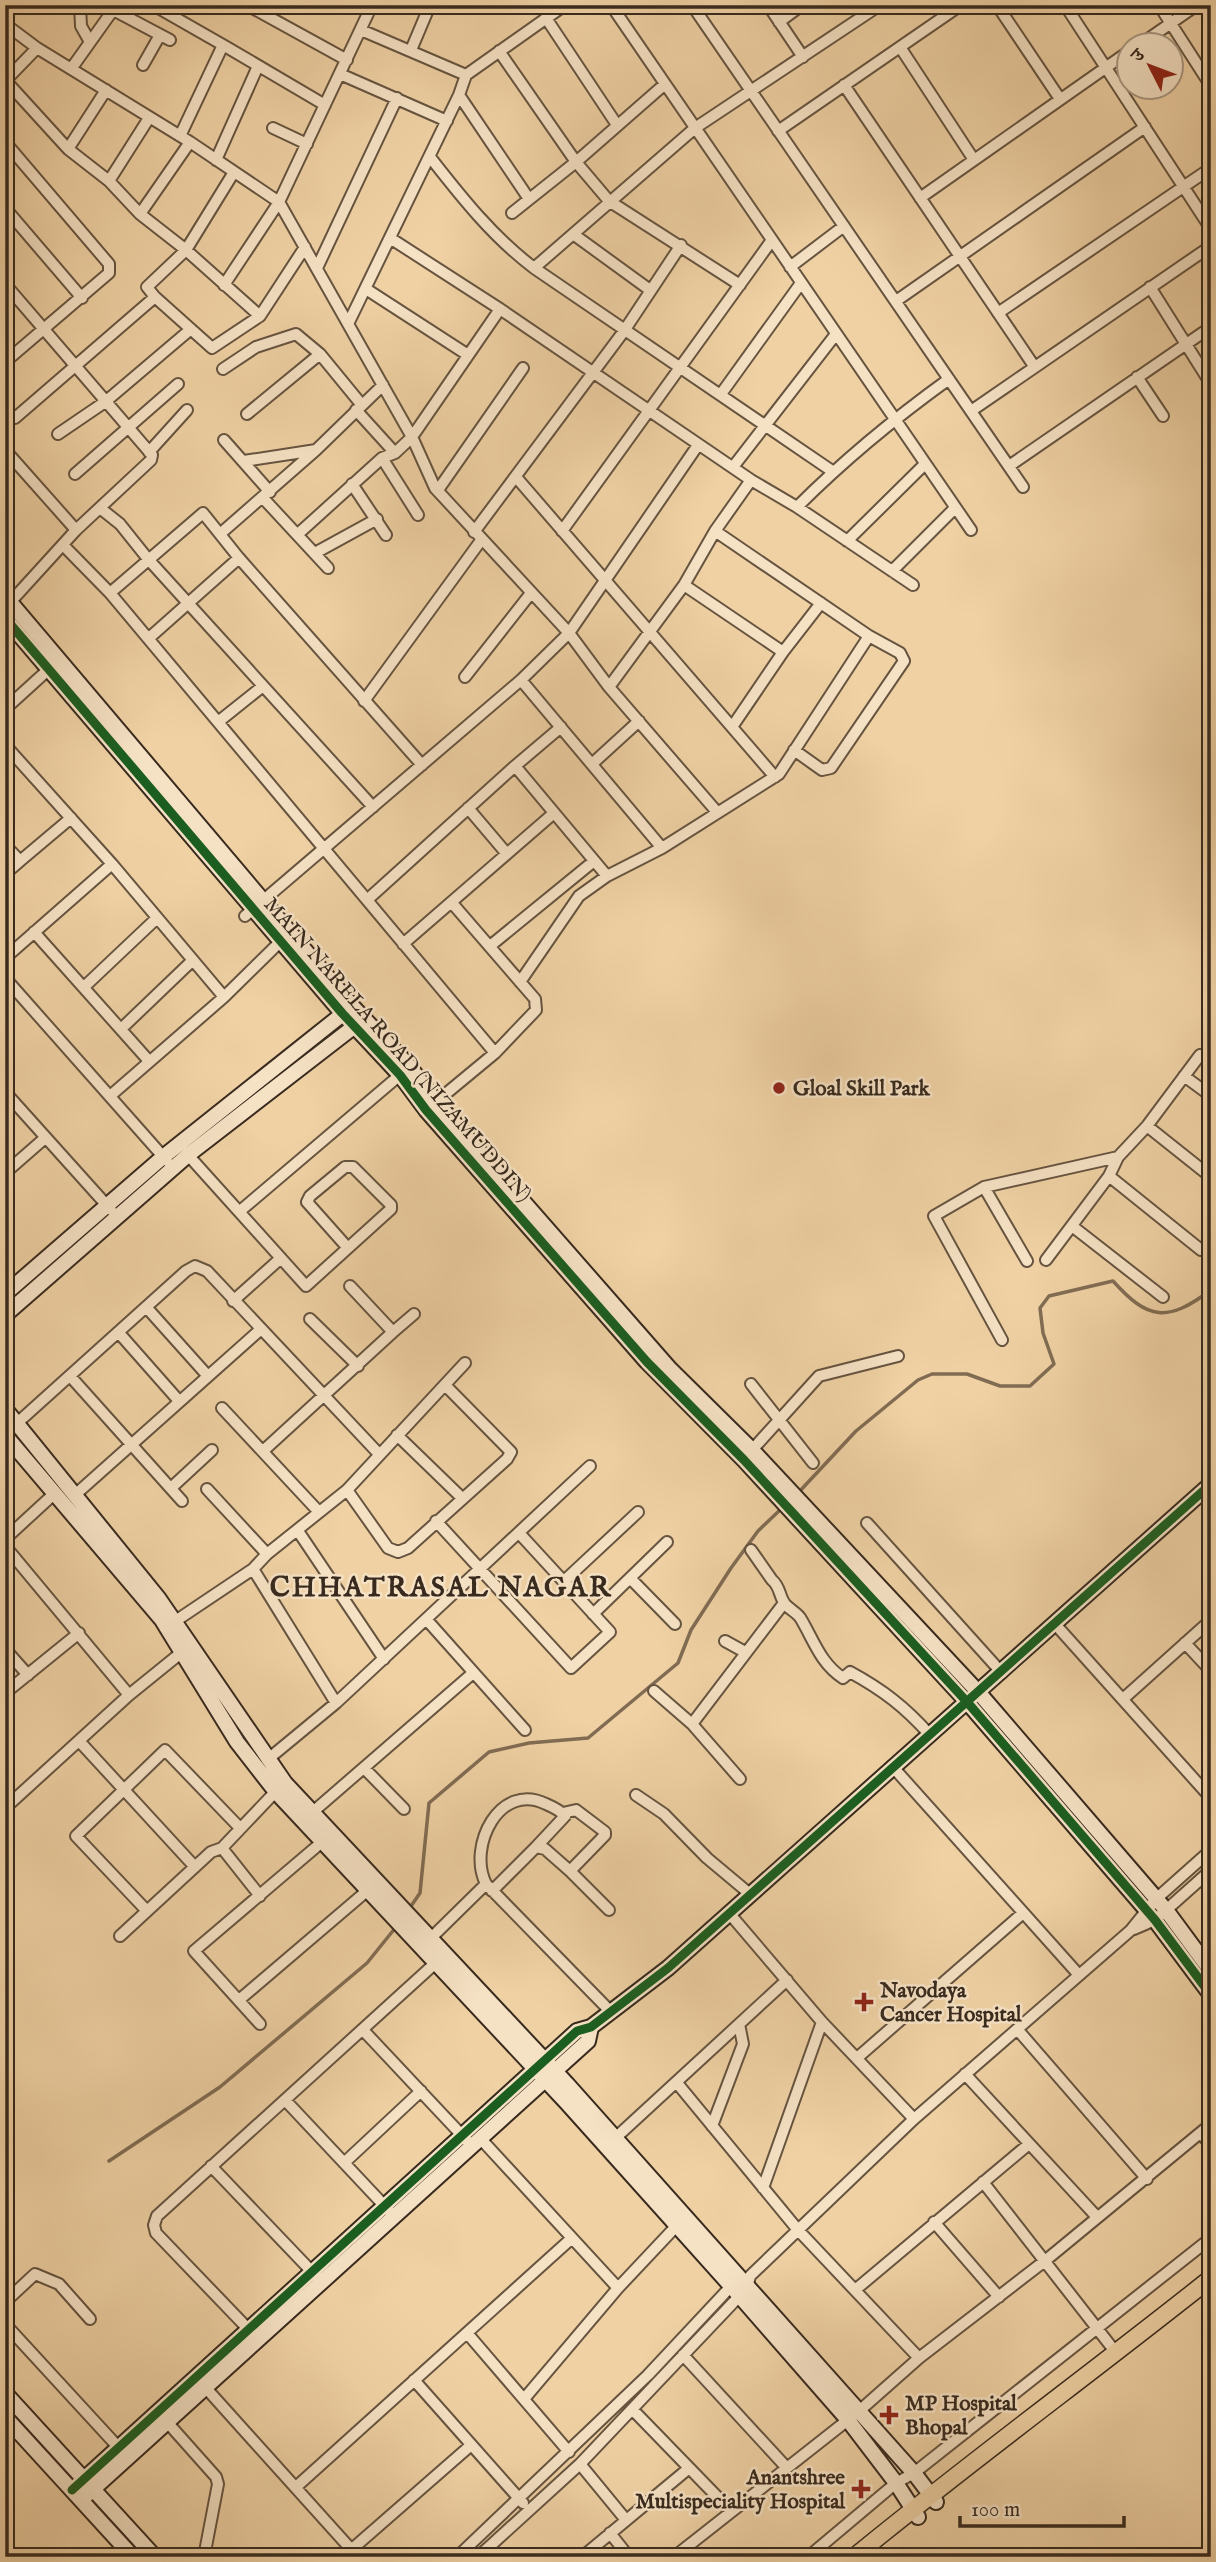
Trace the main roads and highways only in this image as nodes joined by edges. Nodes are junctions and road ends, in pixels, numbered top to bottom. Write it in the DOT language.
graph roads {
  1 [pos="1211,2278"];
  2 [pos="1211,2286"];
  3 [pos="934,2498"];
  4 [pos="916,2512"];
  5 [pos="854,2557"];
  6 [pos="869,2557"];
  1 -- 3 [label="main road"];
  2 -- 3 [label="main road"];
  3 -- 4 [label="main road"];
  4 -- 5 [label="main road"];
  4 -- 6 [label="main road"];
}
